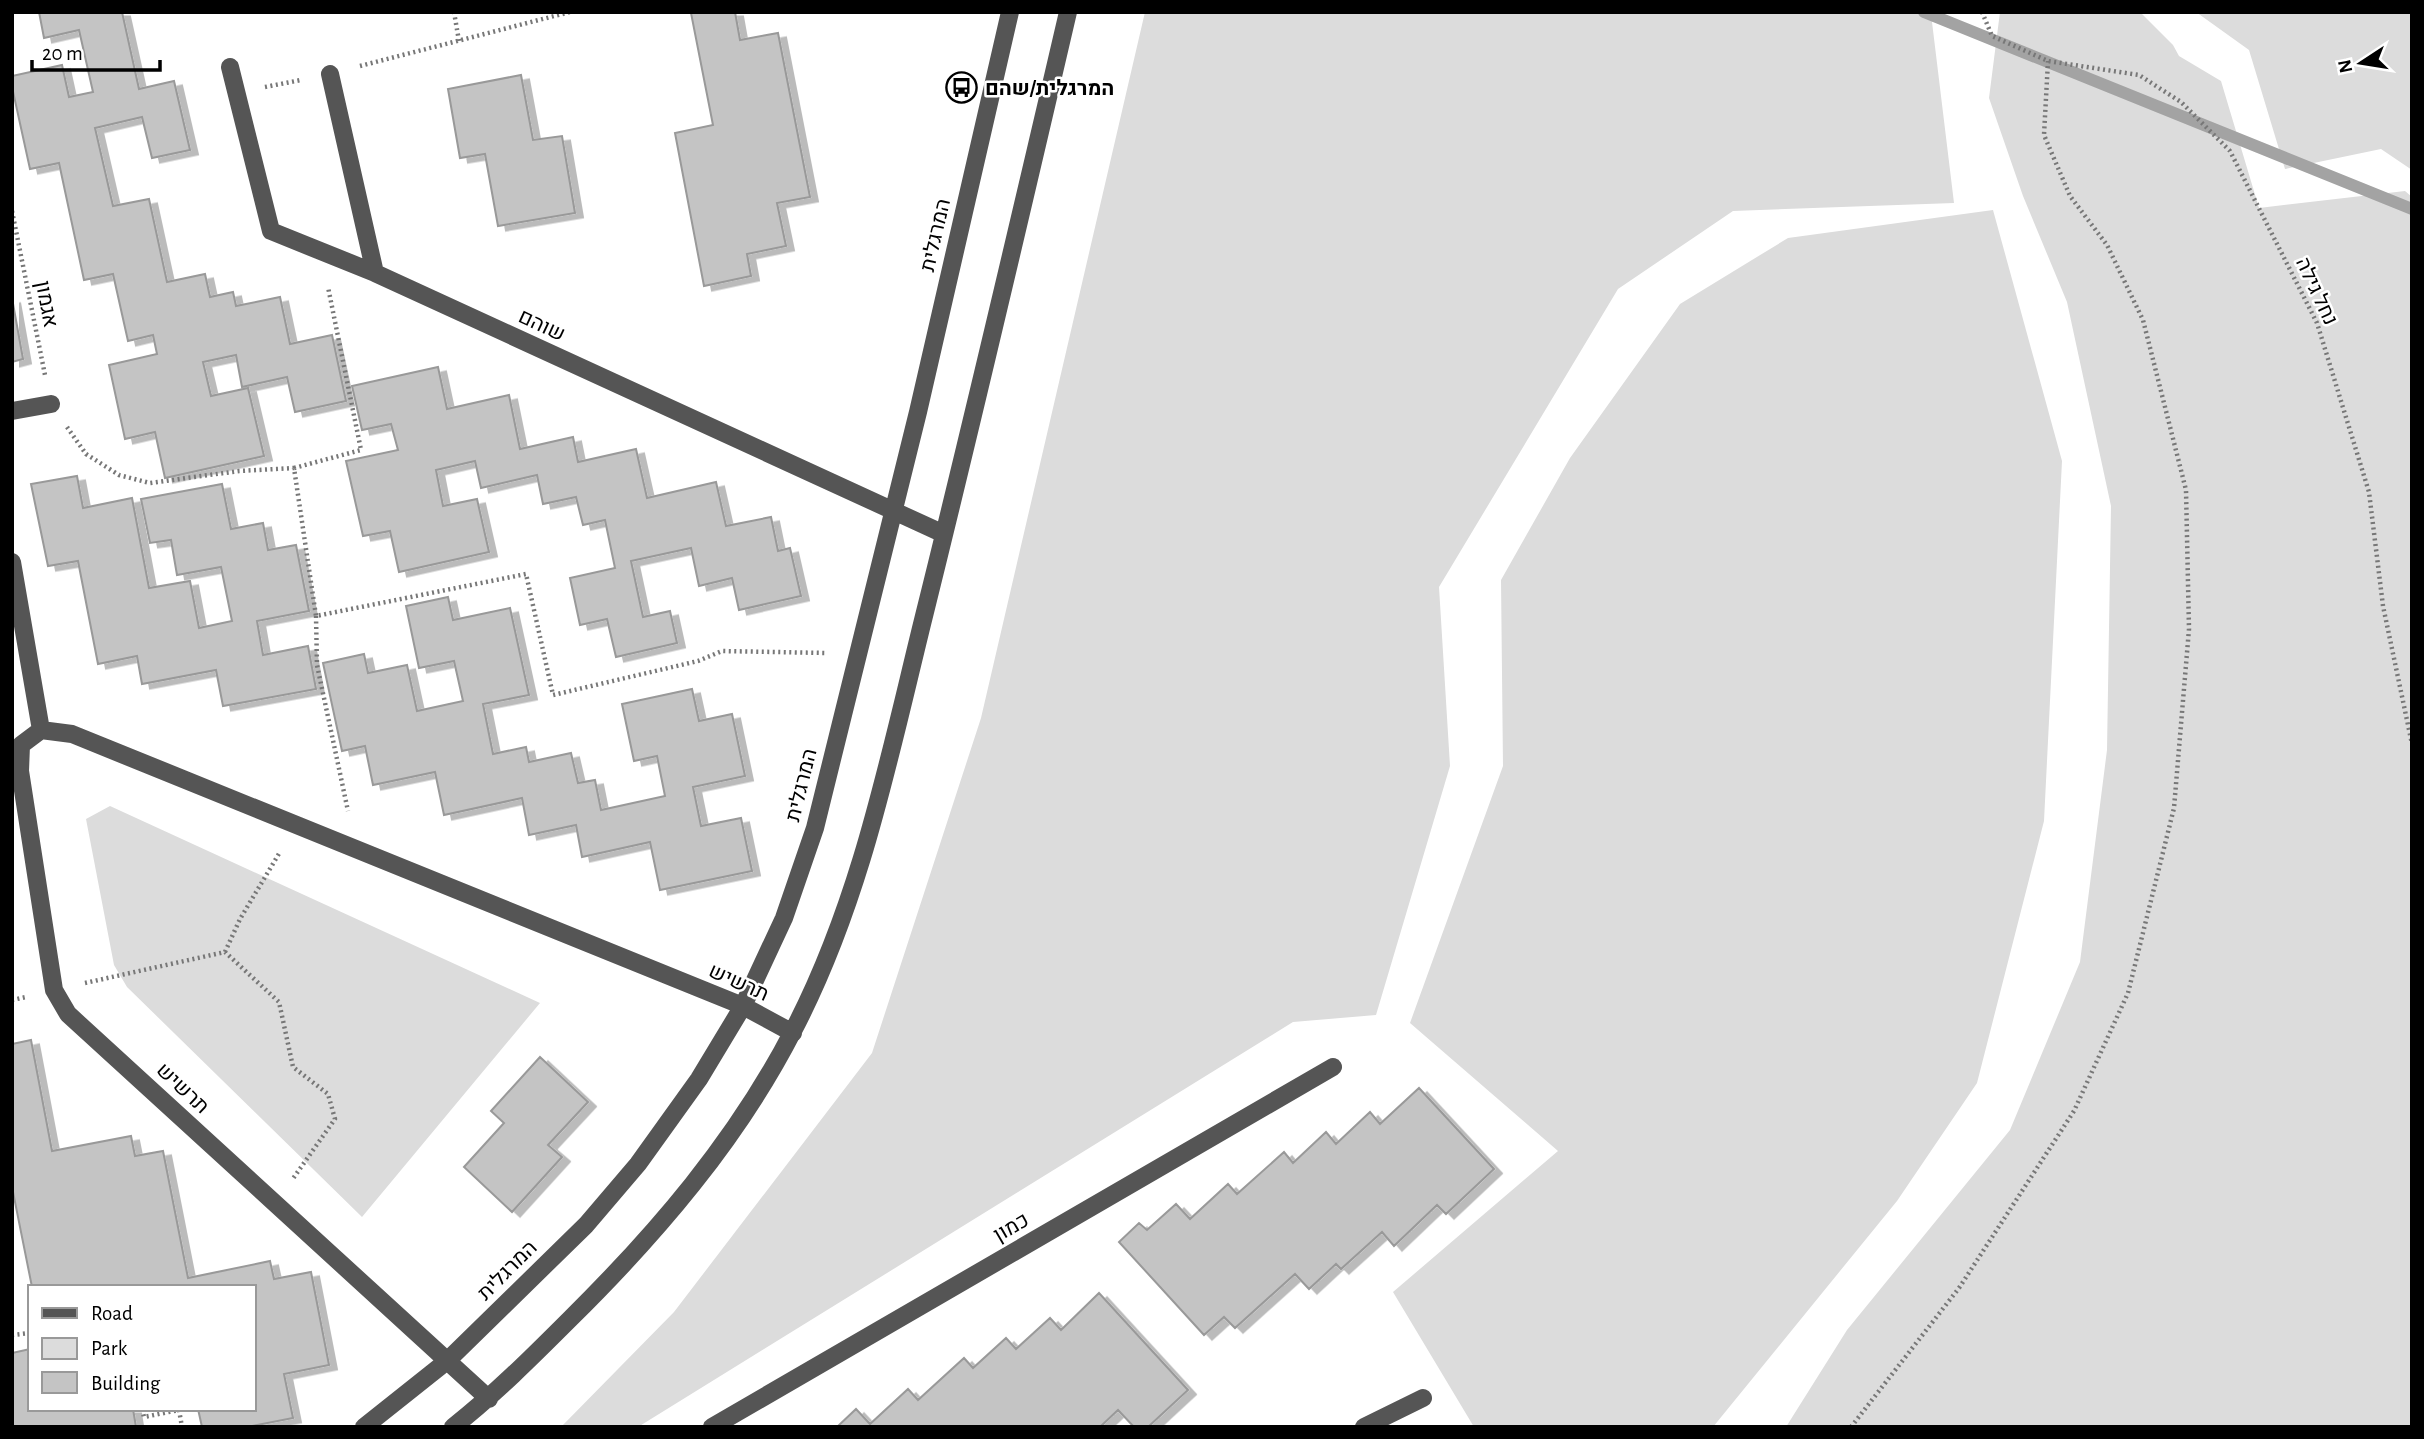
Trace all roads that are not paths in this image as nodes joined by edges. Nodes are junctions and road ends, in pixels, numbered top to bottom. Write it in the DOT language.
graph roads {
  1 [pos="1010,12"];
  2 [pos="1068,12"];
  3 [pos="230,67"];
  4 [pos="330,74"];
  5 [pos="375,273"];
  6 [pos="51,404"];
  7 [pos="12,411"];
  8 [pos="893,512"];
  9 [pos="944,534"];
  10 [pos="12,562"];
  11 [pos="41,730"];
  12 [pos="743,1006"];
  13 [pos="793,1033"];
  14 [pos="1334,1067"];
  15 [pos="447,1361"];
  16 [pos="1423,1398"];
  17 [pos="489,1399"];
  18 [pos="364,1427"];
  19 [pos="453,1427"];
  20 [pos="712,1427"];
  21 [pos="1364,1427"];
  1 -- 8 [label="street, המרגלית"];
  2 -- 9 [label="street"];
  3 -- 5 [label="street, שוהם"];
  4 -- 5 [label="street"];
  5 -- 8 [label="street, שוהם"];
  6 -- 7 [label="street"];
  8 -- 9 [label="street, שוהם"];
  8 -- 12 [label="street, המרגלית"];
  9 -- 13 [label="street"];
  10 -- 11 [label="street"];
  11 -- 12 [label="street, תרשיש"];
  11 -- 15 [label="street, תרשיש"];
  12 -- 13 [label="street, תרשיש"];
  12 -- 15 [label="street, המרגלית"];
  13 -- 17 [label="street"];
  14 -- 20 [label="street, כמון"];
  15 -- 17 [label="street, תרשיש"];
  15 -- 18 [label="street, המרגלית"];
  16 -- 21 [label="street"];
  17 -- 19 [label="street"];
}
